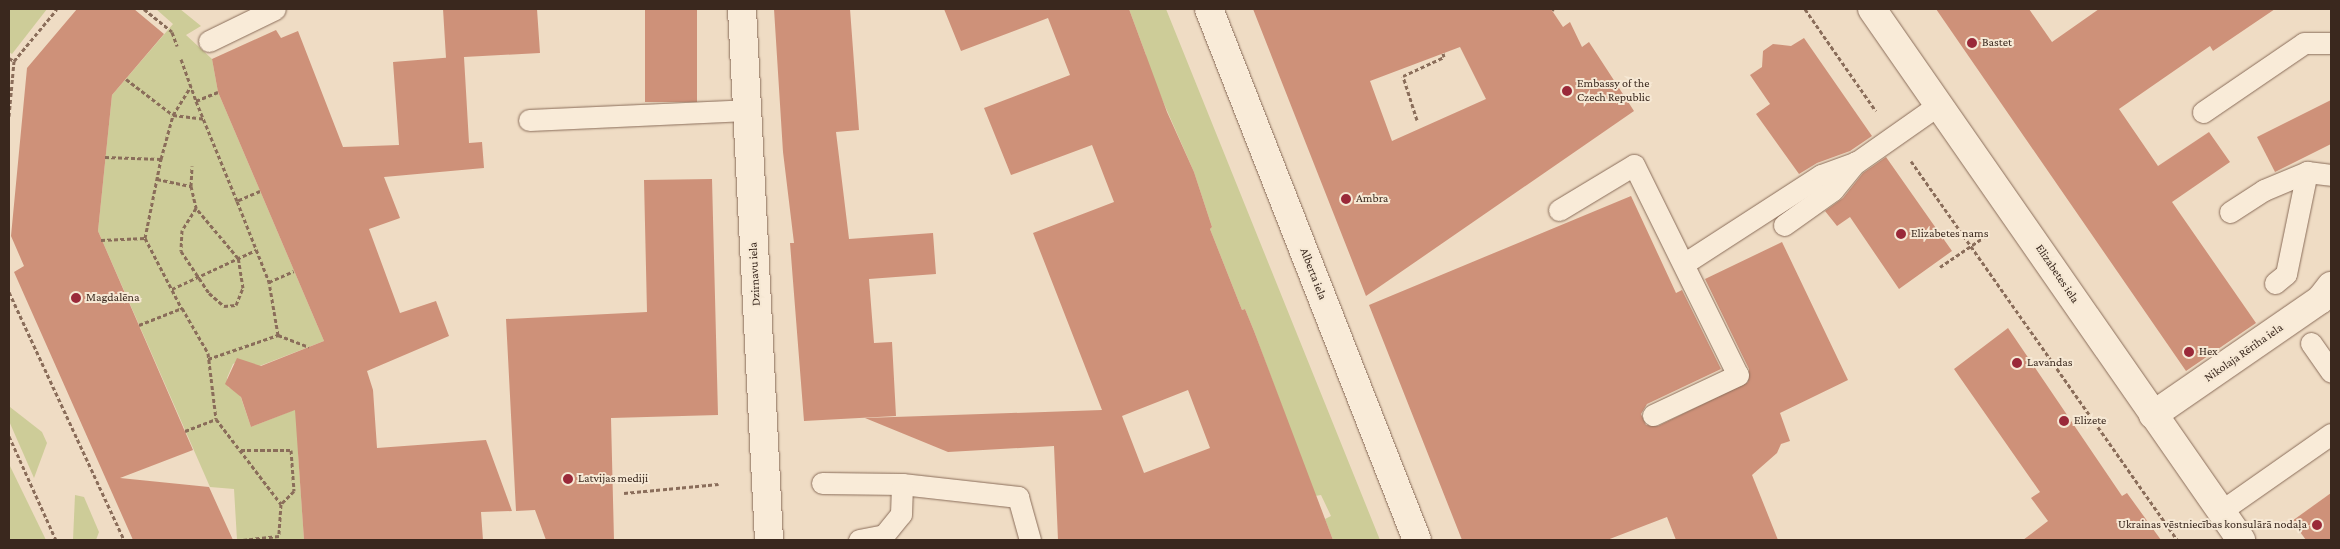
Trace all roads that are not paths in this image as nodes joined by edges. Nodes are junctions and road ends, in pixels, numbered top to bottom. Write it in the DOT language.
graph roads {
  1 [pos="275,9"];
  2 [pos="742,9"];
  3 [pos="1209,9"];
  4 [pos="1872,9"];
  5 [pos="209,41"];
  6 [pos="2331,42"];
  7 [pos="1938,105"];
  8 [pos="747,110"];
  9 [pos="2203,112"];
  10 [pos="529,120"];
  11 [pos="1857,162"];
  12 [pos="2307,172"];
  13 [pos="2331,176"];
  14 [pos="1559,210"];
  15 [pos="2230,212"];
  16 [pos="1784,225"];
  17 [pos="1685,263"];
  18 [pos="2275,283"];
  19 [pos="2331,286"];
  20 [pos="2311,343"];
  21 [pos="2331,372"];
  22 [pos="1653,415"];
  23 [pos="2153,415"];
  24 [pos="2331,434"];
  25 [pos="822,483"];
  26 [pos="902,484"];
  27 [pos="2221,511"];
  28 [pos="769,540"];
  29 [pos="859,540"];
  30 [pos="1030,540"];
  31 [pos="1417,540"];
  32 [pos="2241,540"];
  1 -- 5 [label="lane"];
  2 -- 8 [label="street, Dzirnavu iela"];
  3 -- 31 [label="street, Alberta iela"];
  4 -- 7 [label="street, Elizabetes iela"];
  6 -- 9 [label="lane"];
  7 -- 11 [label="lane"];
  7 -- 23 [label="street, Elizabetes iela"];
  8 -- 10 [label="lane"];
  8 -- 28 [label="street, Dzirnavu iela"];
  11 -- 16 [label="lane"];
  11 -- 17 [label="lane"];
  12 -- 13 [label="lane"];
  12 -- 15 [label="lane"];
  12 -- 18 [label="lane"];
  14 -- 17 [label="lane"];
  17 -- 22 [label="lane"];
  19 -- 23 [label="street, Nikolaja Rēriha iela"];
  20 -- 21 [label="lane"];
  23 -- 27 [label="street, Elizabetes iela"];
  24 -- 27 [label="lane"];
  25 -- 26 [label="lane"];
  26 -- 29 [label="lane"];
  26 -- 30 [label="lane"];
  27 -- 32 [label="street, Elizabetes iela"];
}
